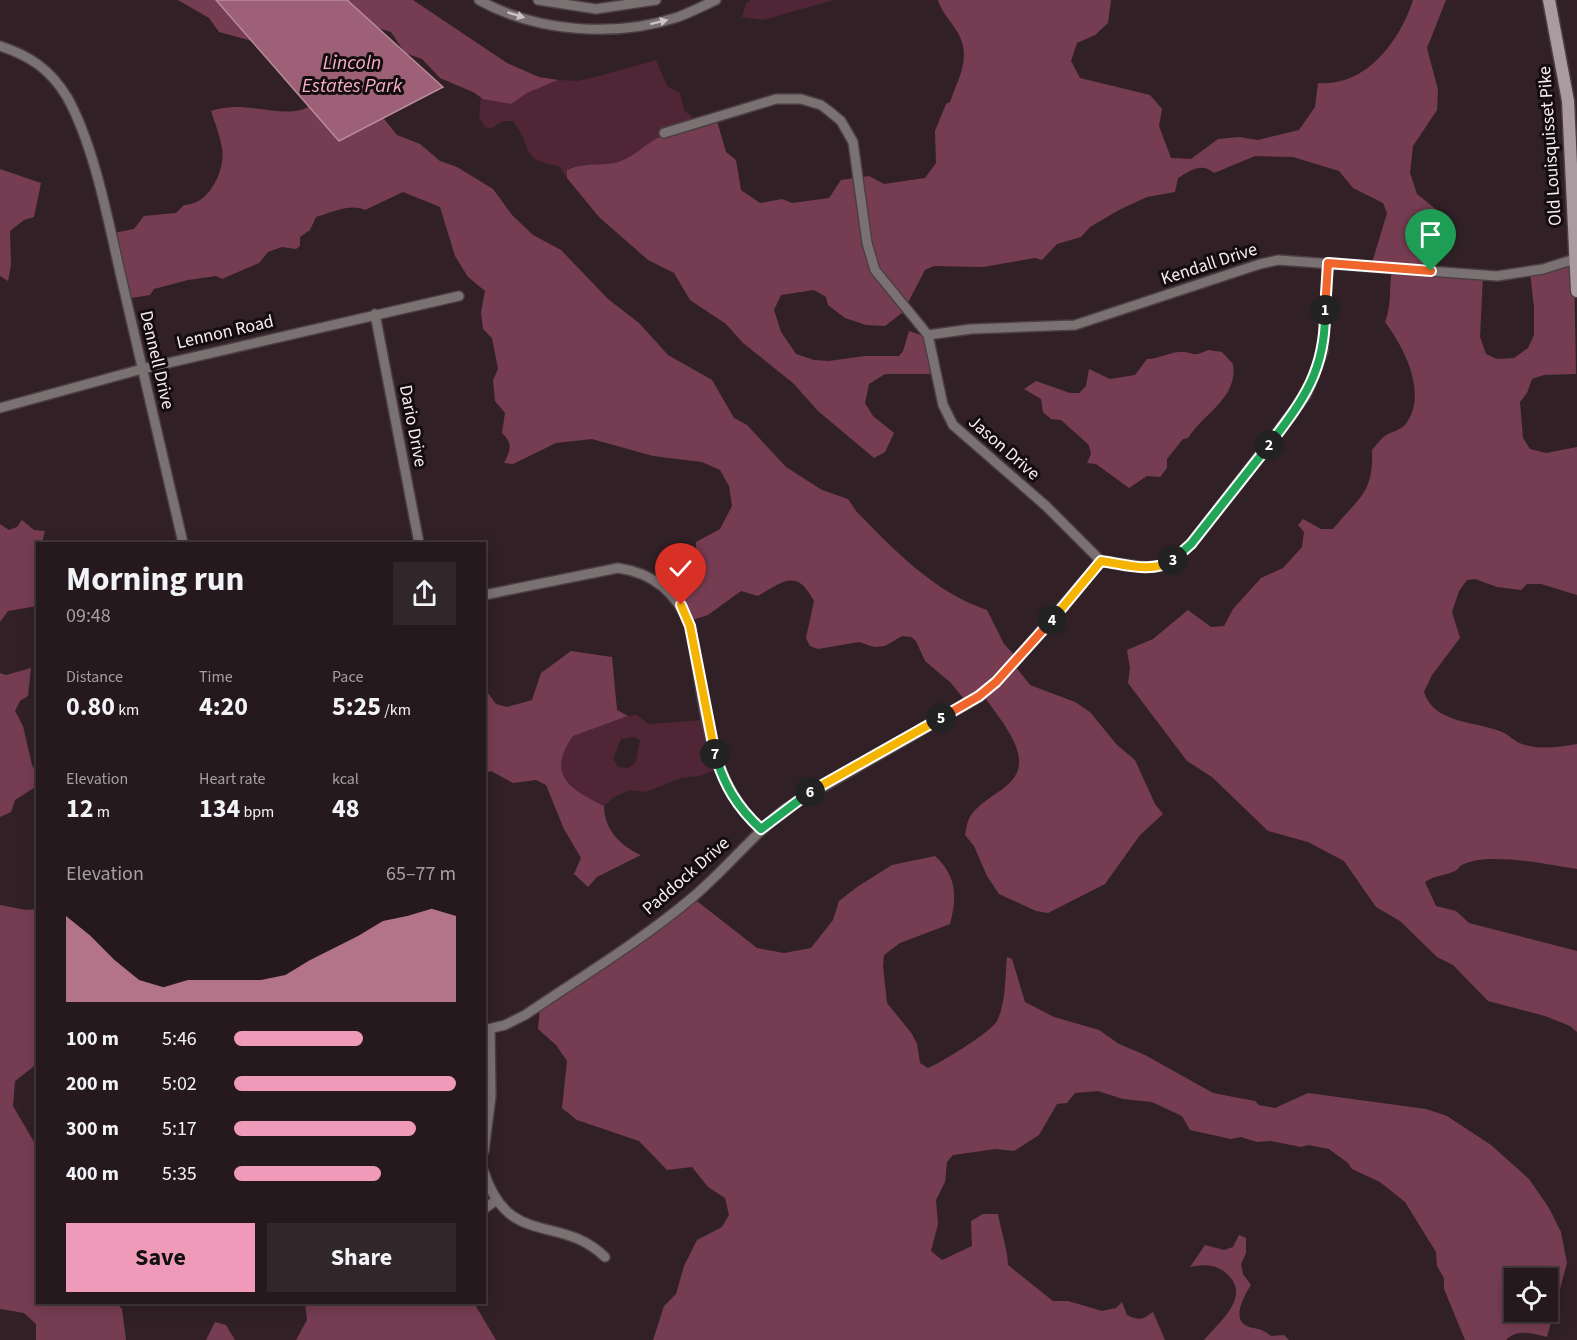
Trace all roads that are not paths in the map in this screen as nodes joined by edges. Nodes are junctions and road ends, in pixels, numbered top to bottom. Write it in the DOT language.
graph roads {
  1 [pos="479,0"];
  2 [pos="538,0"];
  3 [pos="656,0"];
  4 [pos="716,0"];
  5 [pos="1549,0"];
  6 [pos="0,46"];
  7 [pos="664,133"];
  8 [pos="1575,259"];
  9 [pos="1328,263"];
  10 [pos="1577,291"];
  11 [pos="459,296"];
  12 [pos="375,314"];
  13 [pos="928,335"];
  14 [pos="142,369"];
  15 [pos="0,408"];
  16 [pos="183,542"];
  17 [pos="419,542"];
  18 [pos="1101,561"];
  19 [pos="486,595"];
  20 [pos="761,829"];
  21 [pos="487,1030"];
  22 [pos="486,1135"];
  23 [pos="486,1177"];
  24 [pos="495,1201"];
  25 [pos="486,1208"];
  26 [pos="605,1257"];
  1 -- 4 [label="street, one-way"];
  2 -- 3 [label="street"];
  5 -- 8 [label="main road, Old Louisquisset Pike"];
  6 -- 14 [label="street, Dennell Drive"];
  7 -- 13 [label="street"];
  8 -- 9 [label="street, Kendall Drive"];
  8 -- 10 [label="main road, Old Louisquisset Pike"];
  9 -- 13 [label="street, Kendall Drive"];
  9 -- 18 [label="street"];
  11 -- 12 [label="street, Lennon Road"];
  12 -- 14 [label="street, Lennon Road"];
  12 -- 17 [label="street, Dario Drive"];
  13 -- 18 [label="street, Jason Drive"];
  14 -- 15 [label="street, Lennon Road"];
  14 -- 16 [label="street, Dennell Drive"];
  18 -- 20 [label="street, Paddock Drive"];
  19 -- 20 [label="street"];
  20 -- 21 [label="street, Paddock Drive"];
  21 -- 22 [label="street"];
  23 -- 24 [label="street"];
  24 -- 25 [label="street"];
  24 -- 26 [label="street"];
}
